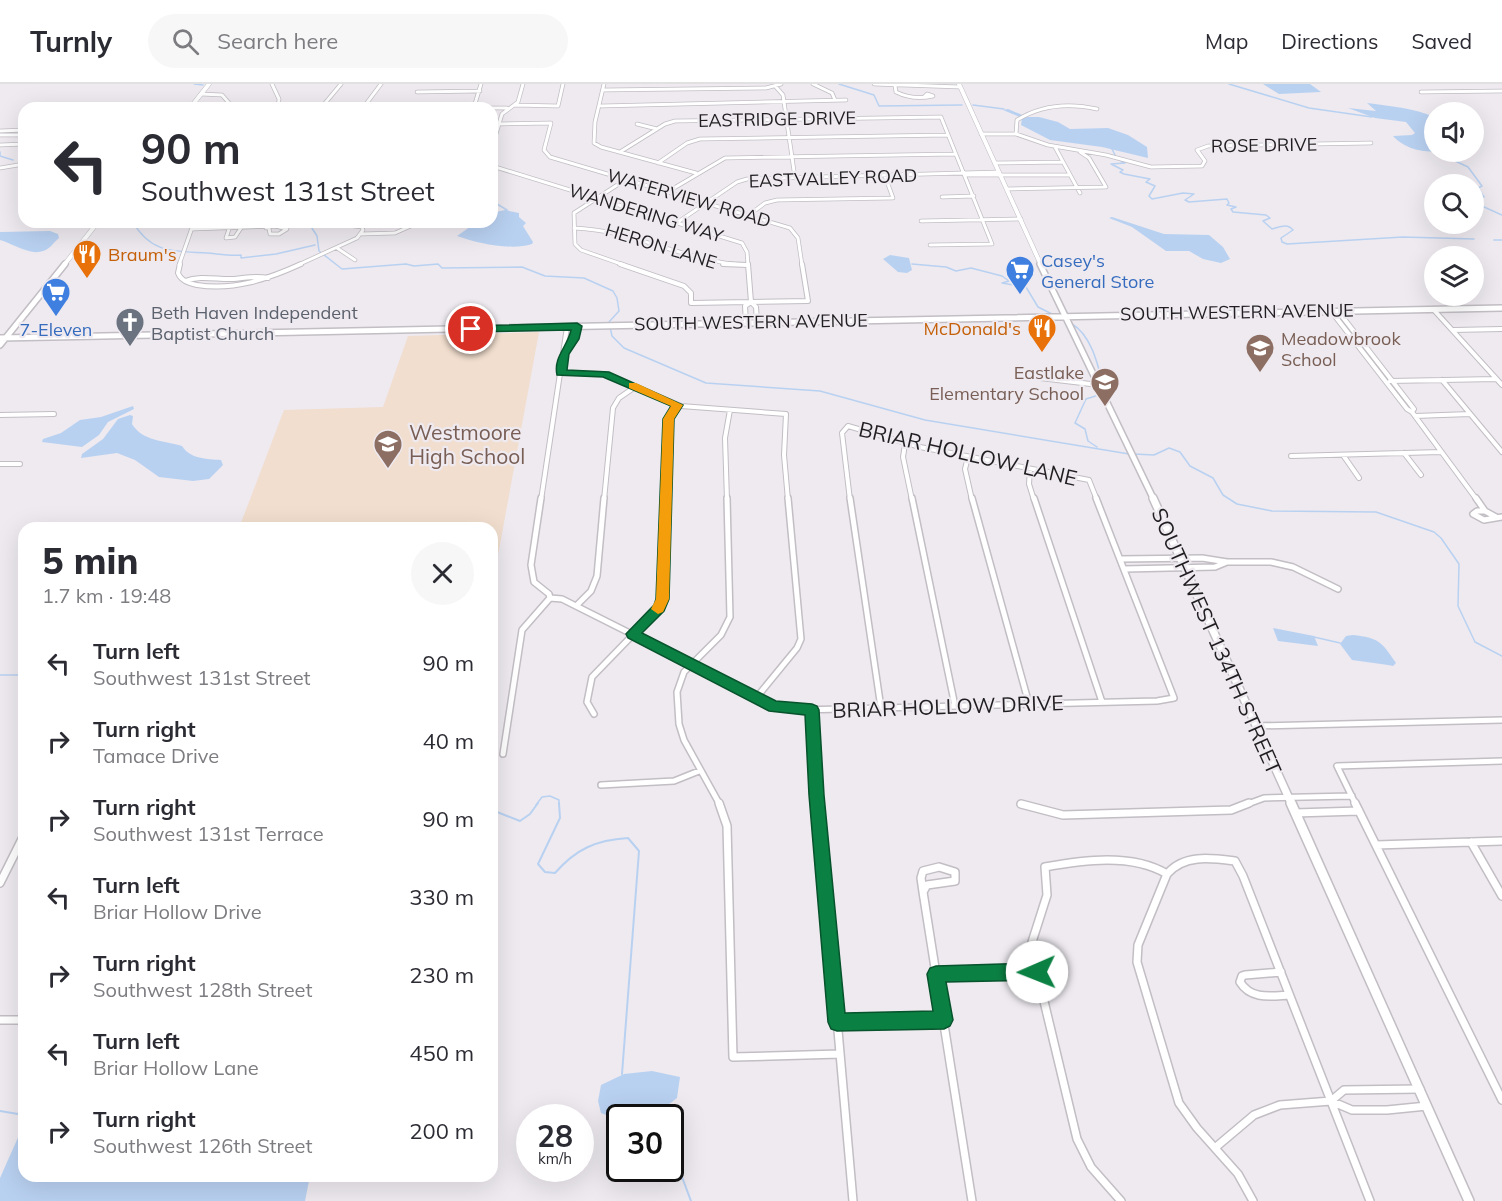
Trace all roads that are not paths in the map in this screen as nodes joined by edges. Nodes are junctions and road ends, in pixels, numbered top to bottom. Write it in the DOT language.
graph roads {
  1 [pos="209,84"];
  2 [pos="272,84"];
  3 [pos="341,84"];
  4 [pos="381,84"];
  5 [pos="481,84"];
  6 [pos="523,84"];
  7 [pos="563,84"];
  8 [pos="604,84"];
  9 [pos="637,84"];
  10 [pos="782,84"];
  11 [pos="813,84"];
  12 [pos="874,84"];
  13 [pos="1481,84"];
  14 [pos="960,85"];
  15 [pos="897,86"];
  16 [pos="776,87"];
  17 [pos="603,90"];
  18 [pos="637,90"];
  19 [pos="480,91"];
  20 [pos="1490,91"];
  21 [pos="1502,91"];
  22 [pos="417,92"];
  23 [pos="1421,92"];
  24 [pos="200,95"];
  25 [pos="924,97"];
  26 [pos="836,100"];
  27 [pos="846,100"];
  28 [pos="195,102"];
  29 [pos="227,102"];
  30 [pos="279,102"];
  31 [pos="326,102"];
  32 [pos="368,102"];
  33 [pos="476,102"];
  34 [pos="784,103"];
  35 [pos="514,105"];
  36 [pos="601,106"];
  37 [pos="498,108"];
  38 [pos="507,108"];
  39 [pos="1097,109"];
  40 [pos="786,119"];
  41 [pos="499,124"];
  42 [pos="637,124"];
  43 [pos="498,127"];
  44 [pos="657,129"];
  45 [pos="18,132"];
  46 [pos="0,133"];
  47 [pos="981,134"];
  48 [pos="1016,134"];
  49 [pos="948,135"];
  50 [pos="789,137"];
  51 [pos="1371,143"];
  52 [pos="18,144"];
  53 [pos="0,145"];
  54 [pos="1055,147"];
  55 [pos="1078,151"];
  56 [pos="620,152"];
  57 [pos="956,154"];
  58 [pos="792,157"];
  59 [pos="1063,162"];
  60 [pos="658,163"];
  61 [pos="995,163"];
  62 [pos="18,165"];
  63 [pos="0,168"];
  64 [pos="498,168"];
  65 [pos="696,173"];
  66 [pos="965,174"];
  67 [pos="1000,174"];
  68 [pos="1070,175"];
  69 [pos="885,176"];
  70 [pos="795,177"];
  71 [pos="625,180"];
  72 [pos="1077,188"];
  73 [pos="1007,189"];
  74 [pos="669,191"];
  75 [pos="1080,193"];
  76 [pos="974,196"];
  77 [pos="942,197"];
  78 [pos="595,199"];
  79 [pos="707,202"];
  80 [pos="749,215"];
  81 [pos="1021,219"];
  82 [pos="983,220"];
  83 [pos="921,221"];
  84 [pos="678,222"];
  85 [pos="93,228"];
  86 [pos="266,228"];
  87 [pos="269,228"];
  88 [pos="283,228"];
  89 [pos="362,228"];
  90 [pos="406,228"];
  91 [pos="574,228"];
  92 [pos="193,229"];
  93 [pos="228,229"];
  94 [pos="239,229"];
  95 [pos="361,234"];
  96 [pos="930,245"];
  97 [pos="337,248"];
  98 [pos="355,260"];
  99 [pos="748,265"];
  100 [pos="268,278"];
  101 [pos="184,281"];
  102 [pos="207,286"];
  103 [pos="203,290"];
  104 [pos="751,302"];
  105 [pos="1502,308"];
  106 [pos="1433,309"];
  107 [pos="1331,311"];
  108 [pos="1338,311"];
  109 [pos="1064,315"];
  110 [pos="746,322"];
  111 [pos="757,322"];
  112 [pos="577,326"];
  113 [pos="567,327"];
  114 [pos="1502,329"];
  115 [pos="1453,330"];
  116 [pos="3,338"];
  117 [pos="0,345"];
  118 [pos="1359,348"];
  119 [pos="1367,348"];
  120 [pos="564,354"];
  121 [pos="561,373"];
  122 [pos="1040,378"];
  123 [pos="1496,379"];
  124 [pos="1442,380"];
  125 [pos="1386,381"];
  126 [pos="1393,381"];
  127 [pos="1099,385"];
  128 [pos="1502,385"];
  129 [pos="635,387"];
  130 [pos="678,405"];
  131 [pos="730,410"];
  132 [pos="54,414"];
  133 [pos="1414,414"];
  134 [pos="1470,414"];
  135 [pos="0,415"];
  136 [pos="905,444"];
  137 [pos="1441,452"];
  138 [pos="1502,452"];
  139 [pos="1404,453"];
  140 [pos="1343,455"];
  141 [pos="1291,456"];
  142 [pos="968,457"];
  143 [pos="0,464"];
  144 [pos="20,464"];
  145 [pos="1030,469"];
  146 [pos="1421,475"];
  147 [pos="1359,478"];
  148 [pos="1485,511"];
  149 [pos="1499,517"];
  150 [pos="1181,558"];
  151 [pos="1120,559"];
  152 [pos="1227,562"];
  153 [pos="1185,567"];
  154 [pos="1124,569"];
  155 [pos="1338,589"];
  156 [pos="550,598"];
  157 [pos="576,606"];
  158 [pos="632,634"];
  159 [pos="692,665"];
  160 [pos="756,698"];
  161 [pos="1102,702"];
  162 [pos="1029,704"];
  163 [pos="955,706"];
  164 [pos="881,708"];
  165 [pos="812,710"];
  166 [pos="594,714"];
  167 [pos="1502,720"];
  168 [pos="1256,726"];
  169 [pos="503,754"];
  170 [pos="1502,761"];
  171 [pos="699,771"];
  172 [pos="601,785"];
  173 [pos="1352,796"];
  174 [pos="1288,798"];
  175 [pos="1021,804"];
  176 [pos="1359,811"];
  177 [pos="1295,813"];
  178 [pos="1502,841"];
  179 [pos="1471,842"];
  180 [pos="1376,845"];
  181 [pos="18,847"];
  182 [pos="1235,861"];
  183 [pos="1167,874"];
  184 [pos="0,883"];
  185 [pos="923,892"];
  186 [pos="1502,896"];
  187 [pos="1037,972"];
  188 [pos="1281,972"];
  189 [pos="936,974"];
  190 [pos="1289,994"];
  191 [pos="0,1020"];
  192 [pos="18,1020"];
  193 [pos="944,1020"];
  194 [pos="837,1022"];
  195 [pos="840,1054"];
  196 [pos="1420,1089"];
  197 [pos="1502,1100"];
  198 [pos="1331,1101"];
  199 [pos="1427,1106"];
  200 [pos="1216,1148"];
  201 [pos="853,1201"];
  202 [pos="972,1201"];
  203 [pos="1121,1201"];
  204 [pos="1253,1201"];
  205 [pos="1370,1201"];
  206 [pos="1469,1201"];
  1 -- 24 [label="main road"];
  2 -- 30 [label="street"];
  3 -- 31 [label="street"];
  4 -- 32 [label="street"];
  5 -- 19 [label="street"];
  6 -- 35 [label="street"];
  7 -- 35 [label="street"];
  8 -- 17 [label="street"];
  9 -- 18 [label="street"];
  10 -- 16 [label="street"];
  11 -- 26 [label="street"];
  12 -- 15 [label="street"];
  13 -- 20 [label="street"];
  14 -- 15 [label="street"];
  14 -- 47 [label="main road, SOUTHWEST 134TH STREET"];
  15 -- 25 [label="street"];
  16 -- 18 [label="street"];
  16 -- 34 [label="street"];
  17 -- 18 [label="street"];
  17 -- 36 [label="street"];
  19 -- 22 [label="street"];
  19 -- 33 [label="street"];
  20 -- 21 [label="street"];
  20 -- 23 [label="street"];
  24 -- 28 [label="main road"];
  24 -- 29 [label="street"];
  26 -- 27 [label="street"];
  26 -- 34 [label="street"];
  34 -- 36 [label="street"];
  34 -- 40 [label="street"];
  35 -- 38 [label="street"];
  36 -- 56 [label="street"];
  37 -- 38 [label="street"];
  38 -- 41 [label="street"];
  39 -- 48 [label="street"];
  40 -- 44 [label="street, EASTRIDGE DRIVE"];
  40 -- 49 [label="street, EASTRIDGE DRIVE"];
  40 -- 50 [label="street"];
  41 -- 43 [label="street"];
  41 -- 71 [label="street, WATERVIEW ROAD"];
  42 -- 44 [label="street"];
  44 -- 56 [label="street, EASTRIDGE DRIVE"];
  45 -- 46 [label="street"];
  47 -- 48 [label="street"];
  47 -- 61 [label="main road, SOUTHWEST 134TH STREET"];
  48 -- 54 [label="street"];
  49 -- 50 [label="street"];
  49 -- 57 [label="street"];
  50 -- 58 [label="street"];
  50 -- 60 [label="street"];
  51 -- 55 [label="street, ROSE DRIVE"];
  52 -- 53 [label="street"];
  54 -- 55 [label="street"];
  54 -- 59 [label="street"];
  55 -- 72 [label="street"];
  56 -- 60 [label="street"];
  57 -- 58 [label="street"];
  57 -- 66 [label="street"];
  58 -- 65 [label="street"];
  58 -- 70 [label="street"];
  59 -- 61 [label="street"];
  59 -- 68 [label="street"];
  60 -- 65 [label="street"];
  61 -- 67 [label="main road, SOUTHWEST 134TH STREET"];
  62 -- 63 [label="street"];
  64 -- 78 [label="street, WANDERING WAY"];
  65 -- 74 [label="street"];
  66 -- 67 [label="street, EASTVALLEY ROAD"];
  66 -- 69 [label="street, EASTVALLEY ROAD"];
  66 -- 76 [label="street"];
  67 -- 68 [label="street, EASTVALLEY ROAD"];
  67 -- 73 [label="main road, SOUTHWEST 134TH STREET"];
  68 -- 72 [label="street"];
  69 -- 70 [label="street, EASTVALLEY ROAD"];
  69 -- 80 [label="street"];
  70 -- 79 [label="street, EASTVALLEY ROAD"];
  71 -- 74 [label="street, WATERVIEW ROAD"];
  71 -- 78 [label="street"];
  72 -- 73 [label="street"];
  72 -- 75 [label="street"];
  73 -- 81 [label="main road, SOUTHWEST 134TH STREET"];
  74 -- 79 [label="street, WATERVIEW ROAD"];
  76 -- 77 [label="street"];
  76 -- 82 [label="street"];
  78 -- 84 [label="street, WANDERING WAY"];
  78 -- 91 [label="street"];
  79 -- 80 [label="street, WATERVIEW ROAD"];
  79 -- 84 [label="street, EASTVALLEY ROAD"];
  80 -- 104 [label="street, WATERVIEW ROAD"];
  81 -- 82 [label="street"];
  81 -- 109 [label="main road, SOUTHWEST 134TH STREET"];
  82 -- 83 [label="street"];
  82 -- 96 [label="street"];
  84 -- 99 [label="street, WANDERING WAY"];
  85 -- 116 [label="main road"];
  86 -- 94 [label="street"];
  87 -- 88 [label="street"];
  89 -- 95 [label="street"];
  90 -- 95 [label="street"];
  91 -- 99 [label="street, HERON LANE"];
  91 -- 104 [label="street"];
  92 -- 93 [label="street"];
  92 -- 101 [label="street"];
  93 -- 94 [label="street"];
  93 -- 94 [label="street"];
  95 -- 97 [label="street"];
  97 -- 98 [label="street"];
  97 -- 100 [label="street"];
  99 -- 104 [label="street, WANDERING WAY"];
  100 -- 101 [label="street"];
  100 -- 102 [label="street"];
  101 -- 102 [label="street"];
  102 -- 103 [label="street"];
  104 -- 110 [label="street, WANDERING WAY"];
  104 -- 111 [label="street, WANDERING WAY"];
  105 -- 106 [label="main road, SOUTH WESTERN AVENUE"];
  106 -- 108 [label="main road, SOUTH WESTERN AVENUE"];
  106 -- 115 [label="street"];
  107 -- 108 [label="main road, SOUTH WESTERN AVENUE"];
  107 -- 109 [label="main road, SOUTH WESTERN AVENUE"];
  107 -- 118 [label="street"];
  108 -- 119 [label="street"];
  109 -- 111 [label="main road, SOUTH WESTERN AVENUE"];
  109 -- 127 [label="main road, SOUTHWEST 134TH STREET"];
  110 -- 111 [label="main road, SOUTH WESTERN AVENUE"];
  110 -- 112 [label="main road, SOUTH WESTERN AVENUE"];
  112 -- 113 [label="main road, SOUTH WESTERN AVENUE"];
  112 -- 120 [label="street"];
  113 -- 116 [label="main road, SOUTH WESTERN AVENUE"];
  113 -- 120 [label="street"];
  114 -- 115 [label="street"];
  115 -- 123 [label="street"];
  116 -- 117 [label="main road"];
  118 -- 119 [label="street"];
  118 -- 125 [label="street"];
  119 -- 126 [label="street"];
  120 -- 121 [label="street"];
  121 -- 129 [label="street"];
  121 -- 156 [label="street"];
  122 -- 127 [label="street"];
  123 -- 124 [label="street"];
  123 -- 128 [label="street"];
  124 -- 126 [label="street"];
  124 -- 134 [label="street"];
  125 -- 126 [label="street"];
  125 -- 133 [label="street"];
  126 -- 133 [label="street"];
  127 -- 150 [label="main road, SOUTHWEST 134TH STREET"];
  129 -- 130 [label="street"];
  129 -- 157 [label="street"];
  130 -- 131 [label="street"];
  130 -- 158 [label="street"];
  131 -- 159 [label="street"];
  131 -- 160 [label="street"];
  132 -- 135 [label="street"];
  133 -- 134 [label="street"];
  133 -- 137 [label="street"];
  134 -- 138 [label="street"];
  136 -- 142 [label="street, BRIAR HOLLOW LANE"];
  136 -- 163 [label="street"];
  136 -- 164 [label="street, BRIAR HOLLOW LANE"];
  137 -- 139 [label="street"];
  137 -- 148 [label="street"];
  139 -- 140 [label="street"];
  139 -- 146 [label="street"];
  140 -- 141 [label="street"];
  140 -- 147 [label="street"];
  142 -- 145 [label="street, BRIAR HOLLOW LANE"];
  142 -- 162 [label="street"];
  143 -- 144 [label="street"];
  145 -- 151 [label="street, BRIAR HOLLOW LANE"];
  145 -- 161 [label="street"];
  148 -- 149 [label="street"];
  148 -- 149 [label="street"];
  150 -- 151 [label="street"];
  150 -- 152 [label="street"];
  150 -- 153 [label="main road, SOUTHWEST 134TH STREET"];
  151 -- 154 [label="street"];
  152 -- 153 [label="street"];
  152 -- 155 [label="street"];
  153 -- 154 [label="street"];
  153 -- 168 [label="main road, SOUTHWEST 134TH STREET"];
  154 -- 161 [label="street, BRIAR HOLLOW DRIVE"];
  156 -- 157 [label="street, BRIAR HOLLOW DRIVE"];
  156 -- 169 [label="street"];
  157 -- 158 [label="street, BRIAR HOLLOW DRIVE"];
  158 -- 159 [label="street, BRIAR HOLLOW DRIVE"];
  158 -- 166 [label="street"];
  159 -- 160 [label="street, BRIAR HOLLOW DRIVE"];
  159 -- 171 [label="street"];
  160 -- 165 [label="street, BRIAR HOLLOW DRIVE"];
  161 -- 162 [label="street, BRIAR HOLLOW DRIVE"];
  162 -- 163 [label="street, BRIAR HOLLOW DRIVE"];
  163 -- 164 [label="street, BRIAR HOLLOW DRIVE"];
  164 -- 165 [label="street, BRIAR HOLLOW DRIVE"];
  165 -- 194 [label="street"];
  167 -- 168 [label="street"];
  168 -- 174 [label="main road, SOUTHWEST 134TH STREET"];
  170 -- 173 [label="street"];
  171 -- 172 [label="street"];
  171 -- 195 [label="street"];
  173 -- 174 [label="street"];
  173 -- 176 [label="street"];
  174 -- 175 [label="street"];
  174 -- 177 [label="main road, SOUTHWEST 134TH STREET"];
  176 -- 177 [label="street"];
  176 -- 180 [label="street"];
  177 -- 196 [label="main road, SOUTHWEST 134TH STREET"];
  178 -- 179 [label="street"];
  179 -- 180 [label="street"];
  179 -- 186 [label="street"];
  180 -- 197 [label="street"];
  181 -- 184 [label="street"];
  182 -- 183 [label="street"];
  182 -- 188 [label="street"];
  183 -- 187 [label="street"];
  183 -- 200 [label="street"];
  185 -- 185 [label="street"];
  185 -- 189 [label="street"];
  187 -- 189 [label="street"];
  187 -- 203 [label="street"];
  188 -- 190 [label="street"];
  188 -- 190 [label="street"];
  189 -- 193 [label="street"];
  190 -- 198 [label="street"];
  191 -- 192 [label="street"];
  193 -- 194 [label="street"];
  193 -- 202 [label="street"];
  194 -- 195 [label="street"];
  195 -- 201 [label="street"];
  196 -- 198 [label="street"];
  196 -- 199 [label="main road, SOUTHWEST 134TH STREET"];
  198 -- 199 [label="street"];
  198 -- 200 [label="street"];
  198 -- 205 [label="street"];
  199 -- 206 [label="main road, SOUTHWEST 134TH STREET"];
  200 -- 204 [label="street"];
}
